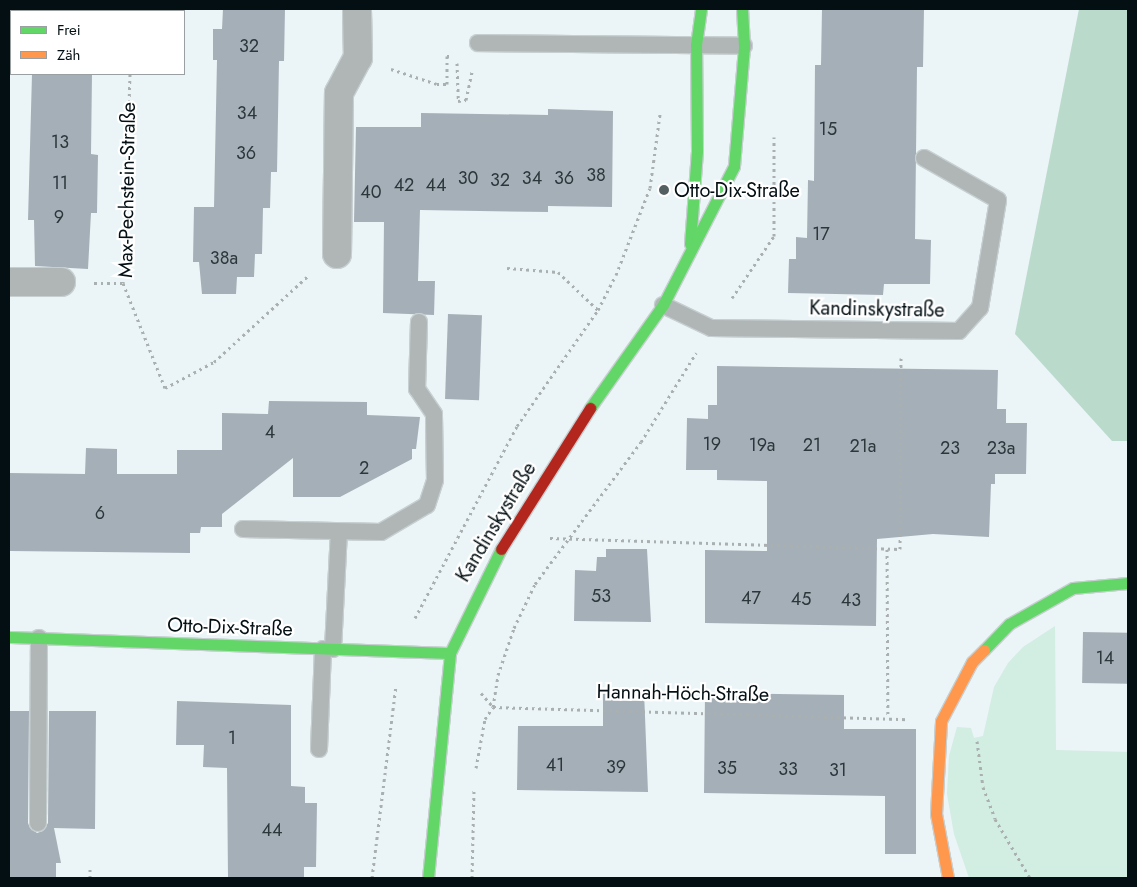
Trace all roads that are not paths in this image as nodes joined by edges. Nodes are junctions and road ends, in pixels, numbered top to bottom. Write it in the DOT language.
graph roads {
  1 [pos="357,9"];
  2 [pos="701,9"];
  3 [pos="742,9"];
  4 [pos="478,42"];
  5 [pos="696,44"];
  6 [pos="744,46"];
  7 [pos="924,158"];
  8 [pos="337,254"];
  9 [pos="689,258"];
  10 [pos="9,282"];
  11 [pos="62,282"];
  12 [pos="663,305"];
  13 [pos="419,322"];
  14 [pos="243,529"];
  15 [pos="339,532"];
  16 [pos="1128,583"];
  17 [pos="9,637"];
  18 [pos="39,638"];
  19 [pos="328,649"];
  20 [pos="450,653"];
  21 [pos="319,749"];
  22 [pos="38,823"];
  23 [pos="428,878"];
  24 [pos="948,878"];
  1 -- 8 [label="street"];
  2 -- 5 [label="street, Kandinskystraße"];
  3 -- 6 [label="street, Kandinskystraße"];
  4 -- 5 [label="lane"];
  5 -- 6 [label="lane"];
  5 -- 9 [label="street, Kandinskystraße"];
  6 -- 9 [label="street, Kandinskystraße"];
  7 -- 12 [label="lane, Kandinskystraße"];
  9 -- 12 [label="street, Kandinskystraße"];
  10 -- 11 [label="street"];
  12 -- 20 [label="street, Kandinskystraße"];
  13 -- 15 [label="lane"];
  14 -- 15 [label="lane"];
  15 -- 19 [label="lane"];
  16 -- 24 [label="street"];
  17 -- 18 [label="street, Otto-Dix-Straße"];
  18 -- 19 [label="street, Otto-Dix-Straße"];
  18 -- 22 [label="lane"];
  19 -- 20 [label="street, Otto-Dix-Straße"];
  19 -- 21 [label="lane"];
  20 -- 23 [label="street, Kandinskystraße"];
}
